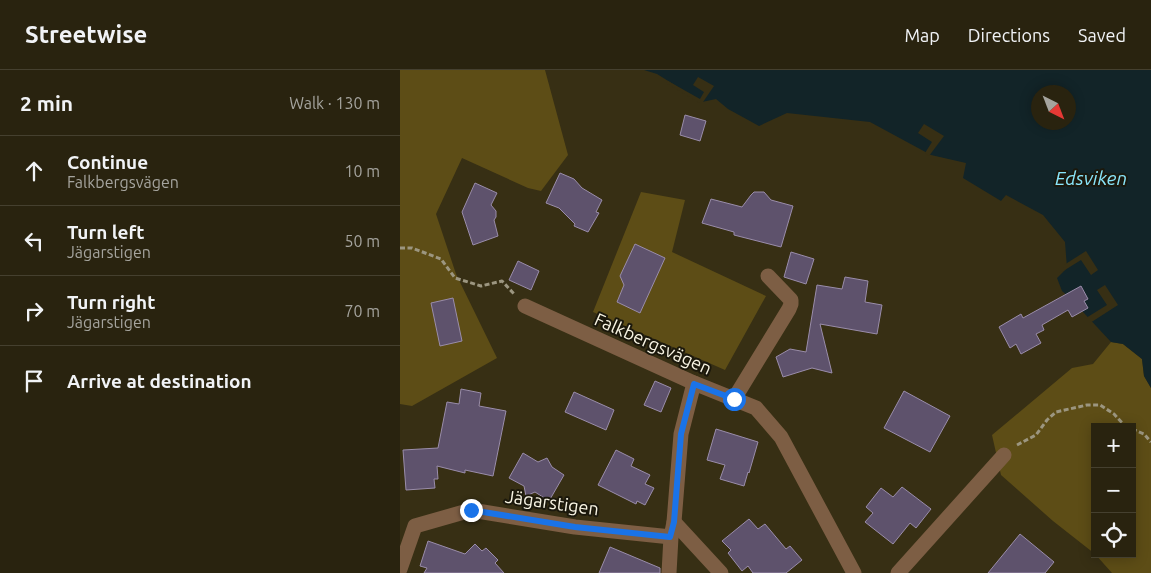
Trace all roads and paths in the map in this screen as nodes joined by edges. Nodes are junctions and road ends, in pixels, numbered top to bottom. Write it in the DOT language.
graph roads {
  1 [pos="400,248"];
  2 [pos="768,276"];
  3 [pos="525,306"];
  4 [pos="694,384"];
  5 [pos="734,399"];
  6 [pos="1122,423"];
  7 [pos="1136,431"];
  8 [pos="1151,442"];
  9 [pos="999,460"];
  10 [pos="672,529"];
  11 [pos="400,569"];
  12 [pos="669,573"];
  13 [pos="721,573"];
  14 [pos="854,573"];
  15 [pos="898,573"];
  1 -- 3 [label="path"];
  2 -- 5 [label="street"];
  3 -- 4 [label="street, Falkbergsvägen"];
  4 -- 5 [label="street, Falkbergsvägen"];
  4 -- 10 [label="street"];
  5 -- 14 [label="street, Falkbergsvägen"];
  6 -- 9 [label="path"];
  7 -- 8 [label="path"];
  9 -- 15 [label="street"];
  10 -- 11 [label="street, Jägarstigen"];
  10 -- 12 [label="street"];
  10 -- 13 [label="street"];
}
